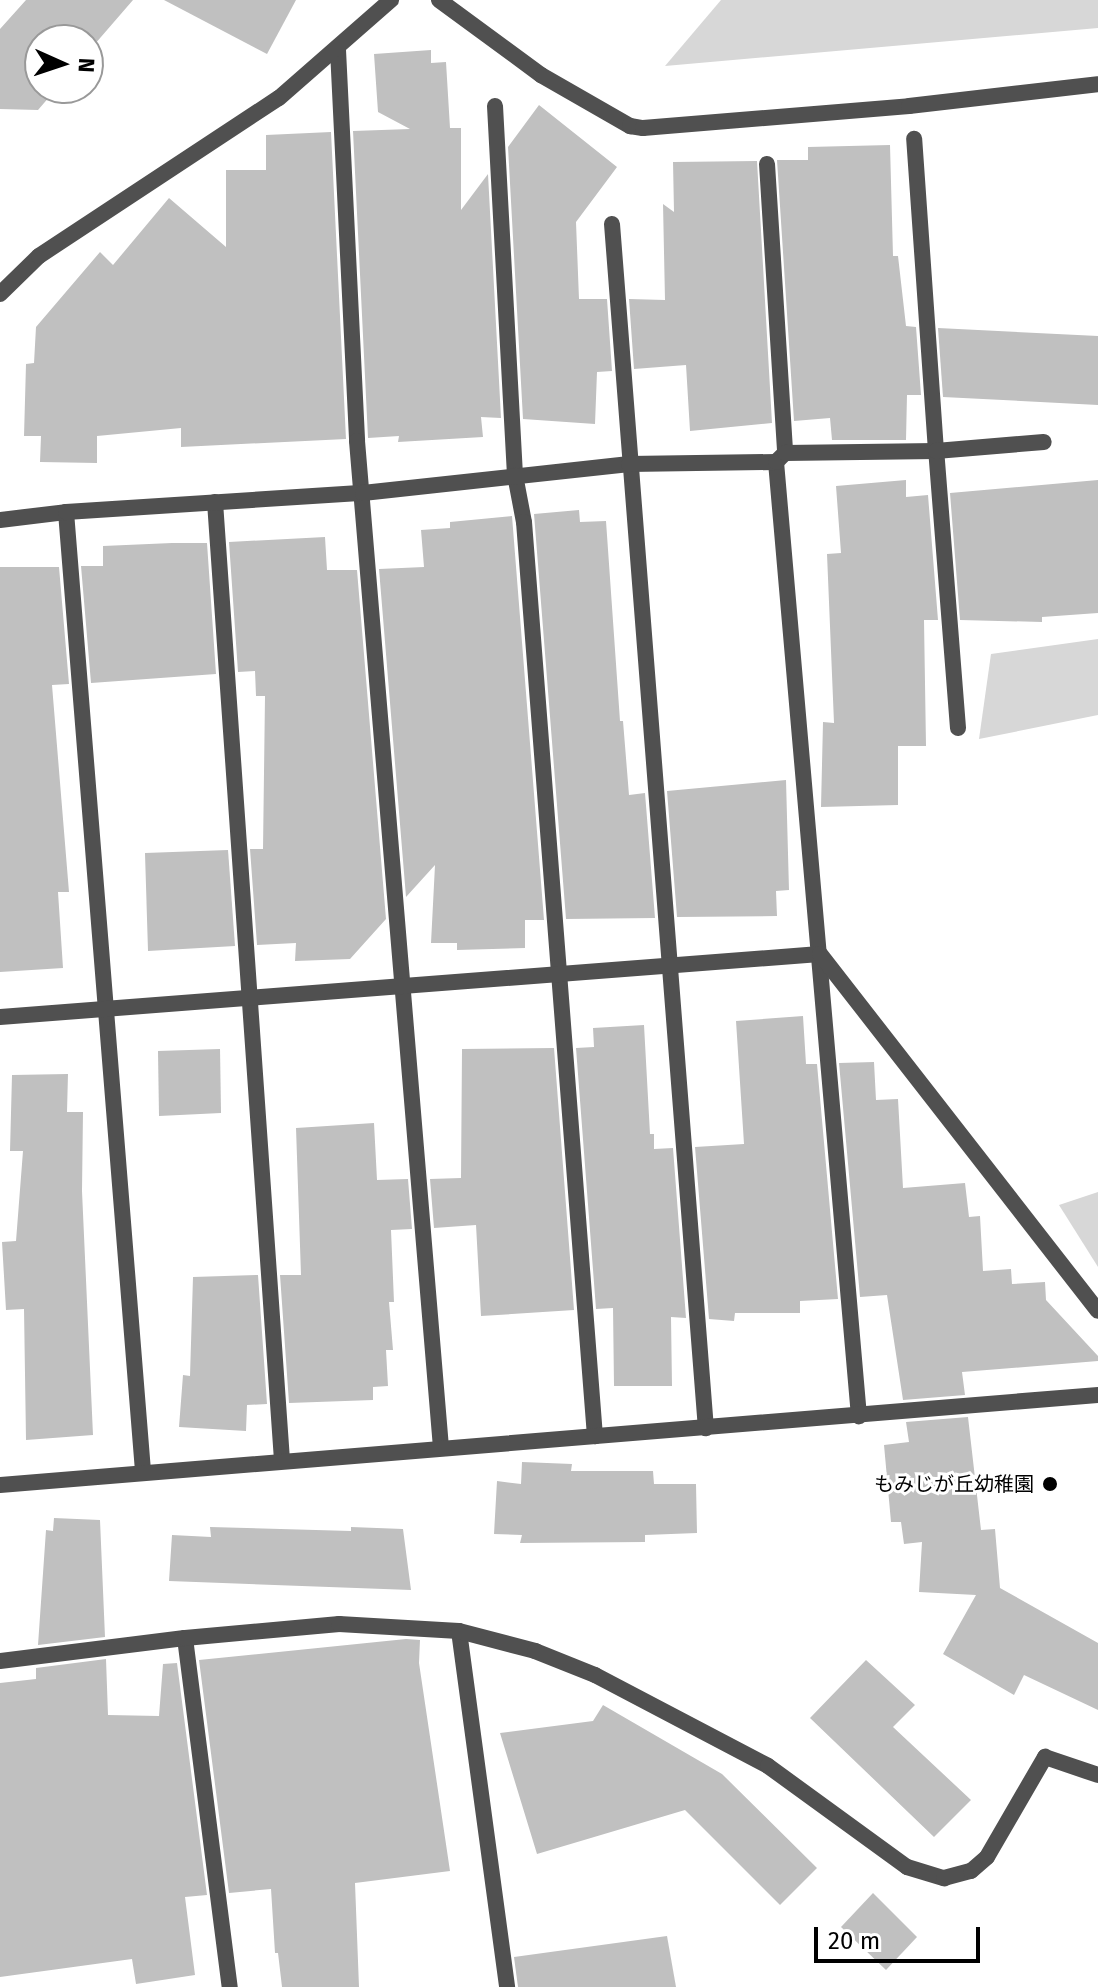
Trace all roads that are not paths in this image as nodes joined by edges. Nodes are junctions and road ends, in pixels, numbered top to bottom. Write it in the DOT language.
graph roads {
  1 [pos="391,0"];
  2 [pos="439,0"];
  3 [pos="338,50"];
  4 [pos="1098,84"];
  5 [pos="495,106"];
  6 [pos="914,139"];
  7 [pos="767,164"];
  8 [pos="612,224"];
  9 [pos="0,294"];
  10 [pos="1044,442"];
  11 [pos="936,451"];
  12 [pos="781,458"];
  13 [pos="629,464"];
  14 [pos="515,475"];
  15 [pos="363,493"];
  16 [pos="215,502"];
  17 [pos="66,512"];
  18 [pos="0,520"];
  19 [pos="958,728"];
  20 [pos="820,954"];
  21 [pos="667,964"];
  22 [pos="558,971"];
  23 [pos="402,986"];
  24 [pos="248,997"];
  25 [pos="104,1010"];
  26 [pos="0,1017"];
  27 [pos="1098,1311"];
  28 [pos="1098,1395"];
  29 [pos="859,1416"];
  30 [pos="706,1428"];
  31 [pos="595,1436"];
  32 [pos="441,1448"];
  33 [pos="282,1461"];
  34 [pos="143,1472"];
  35 [pos="0,1477"];
  36 [pos="0,1485"];
  37 [pos="459,1631"];
  38 [pos="185,1638"];
  39 [pos="0,1661"];
  40 [pos="1098,1775"];
  41 [pos="230,1987"];
  42 [pos="507,1987"];
  1 -- 3 [label="street"];
  2 -- 4 [label="street"];
  3 -- 9 [label="street"];
  3 -- 15 [label="street"];
  5 -- 14 [label="street"];
  6 -- 11 [label="street"];
  7 -- 12 [label="street"];
  8 -- 13 [label="street"];
  10 -- 11 [label="street"];
  11 -- 12 [label="street"];
  11 -- 19 [label="street"];
  12 -- 13 [label="street"];
  12 -- 20 [label="street"];
  13 -- 14 [label="street"];
  13 -- 21 [label="street"];
  14 -- 15 [label="street"];
  14 -- 22 [label="street"];
  15 -- 16 [label="street"];
  15 -- 23 [label="street"];
  16 -- 17 [label="street"];
  16 -- 24 [label="street"];
  17 -- 18 [label="street"];
  17 -- 25 [label="street"];
  20 -- 21 [label="street"];
  20 -- 27 [label="street"];
  20 -- 29 [label="street"];
  21 -- 22 [label="street"];
  21 -- 30 [label="street"];
  22 -- 23 [label="street"];
  22 -- 31 [label="street"];
  23 -- 24 [label="street"];
  23 -- 32 [label="street"];
  24 -- 25 [label="street"];
  24 -- 33 [label="street"];
  25 -- 26 [label="street"];
  25 -- 34 [label="street"];
  28 -- 29 [label="street"];
  29 -- 30 [label="street"];
  30 -- 31 [label="street"];
  31 -- 32 [label="street"];
  32 -- 33 [label="street"];
  33 -- 34 [label="street"];
  34 -- 36 [label="street"];
  35 -- 36 [label="street"];
  37 -- 38 [label="street"];
  37 -- 40 [label="street"];
  37 -- 42 [label="street"];
  38 -- 39 [label="street"];
  38 -- 41 [label="street"];
}
